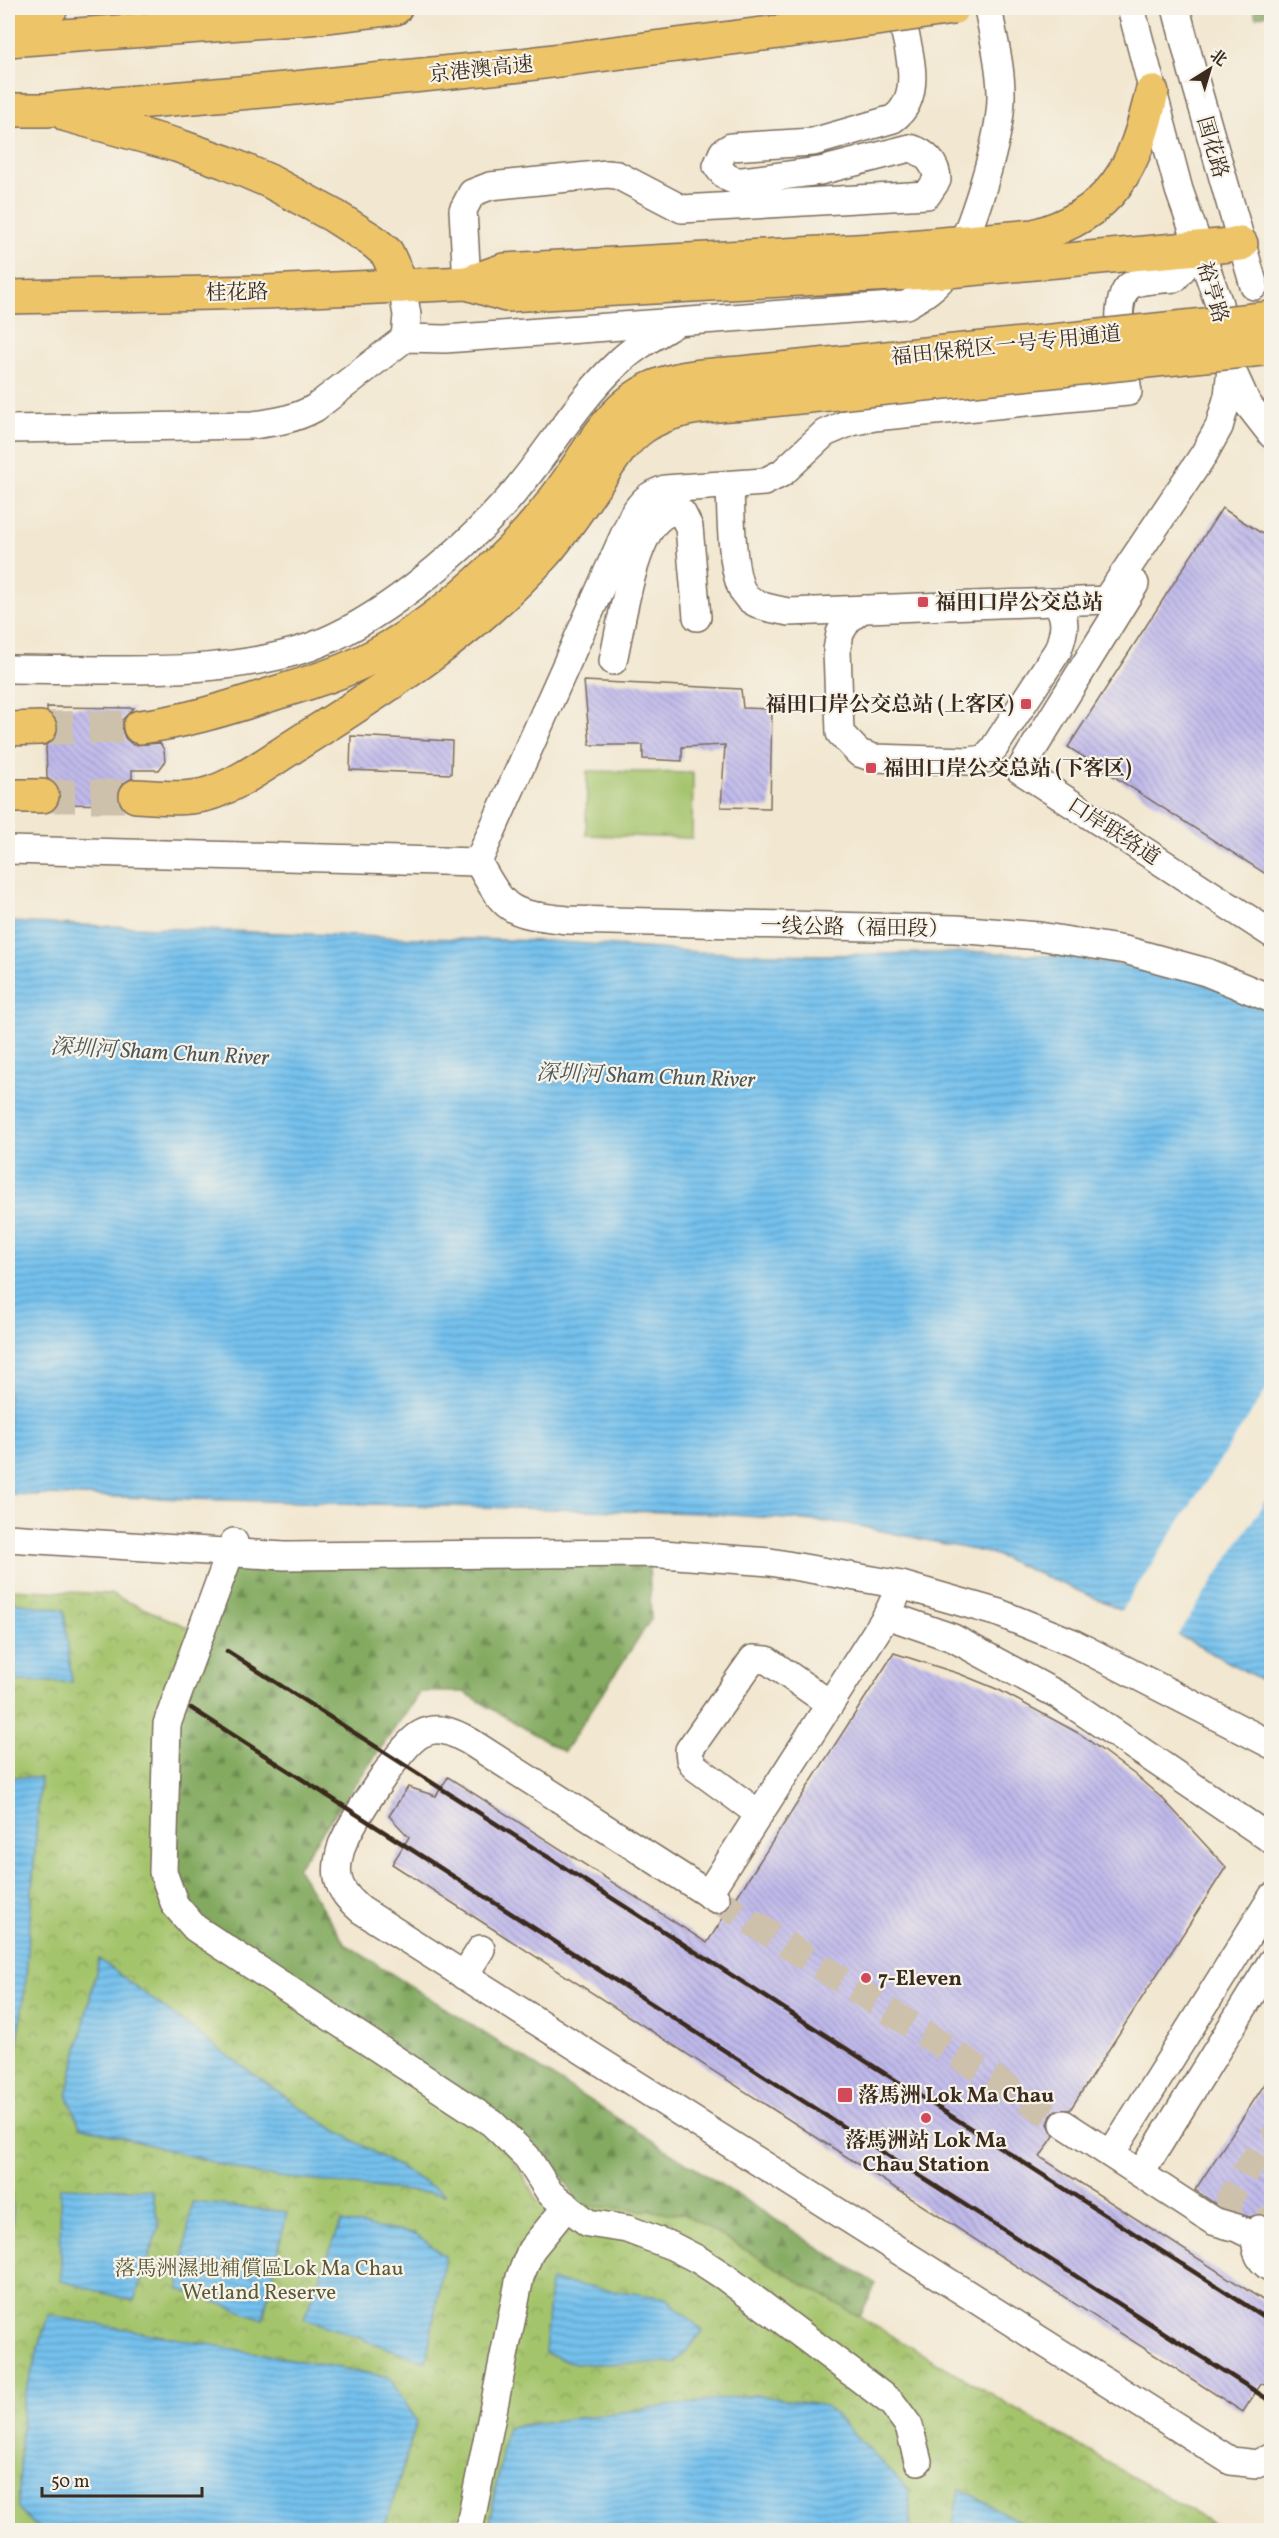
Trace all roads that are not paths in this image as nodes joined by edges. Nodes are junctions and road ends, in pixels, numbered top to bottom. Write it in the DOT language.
graph roads {
  1 [pos="51,8"];
  2 [pos="350,8"];
  3 [pos="395,8"];
  4 [pos="899,8"];
  5 [pos="953,8"];
  6 [pos="988,8"];
  7 [pos="1131,8"];
  8 [pos="1176,8"];
  9 [pos="8,16"];
  10 [pos="309,18"];
  11 [pos="8,40"];
  12 [pos="1152,92"];
  13 [pos="8,110"];
  14 [pos="46,110"];
  15 [pos="8,121"];
  16 [pos="1241,244"];
  17 [pos="1200,248"];
  18 [pos="955,257"];
  19 [pos="467,284"];
  20 [pos="1263,285"];
  21 [pos="402,286"];
  22 [pos="1215,292"];
  23 [pos="8,297"];
  24 [pos="1272,318"];
  25 [pos="676,323"];
  26 [pos="405,338"];
  27 [pos="1272,348"];
  28 [pos="1272,367"];
  29 [pos="1231,368"];
  30 [pos="742,388"];
  31 [pos="8,429"];
  32 [pos="1272,435"];
  33 [pos="730,486"];
  34 [pos="1161,518"];
  35 [pos="1057,602"];
  36 [pos="862,609"];
  37 [pos="697,618"];
  38 [pos="614,661"];
  39 [pos="8,669"];
  40 [pos="140,727"];
  41 [pos="40,728"];
  42 [pos="8,729"];
  43 [pos="8,796"];
  44 [pos="42,796"];
  45 [pos="136,796"];
  46 [pos="8,850"];
  47 [pos="483,851"];
  48 [pos="1272,934"];
  49 [pos="1272,999"];
  50 [pos="8,1538"];
  51 [pos="233,1547"];
  52 [pos="901,1585"];
  53 [pos="887,1615"];
  54 [pos="830,1704"];
  55 [pos="1272,1745"];
  56 [pos="759,1815"];
  57 [pos="1272,1840"];
  58 [pos="1272,1897"];
  59 [pos="481,1949"];
  60 [pos="1272,1961"];
  61 [pos="464,1976"];
  62 [pos="1064,2124"];
  63 [pos="1111,2154"];
  64 [pos="1141,2173"];
  65 [pos="567,2206"];
  66 [pos="1272,2269"];
  67 [pos="1272,2456"];
  68 [pos="918,2461"];
  69 [pos="469,2530"];
  1 -- 9 [label="main road"];
  2 -- 10 [label="main road"];
  3 -- 10 [label="main road"];
  4 -- 19 [label="street"];
  5 -- 14 [label="main road, 京港澳高速, bridge"];
  6 -- 18 [label="street"];
  7 -- 12 [label="street, 国花路"];
  8 -- 16 [label="street, 国花路"];
  10 -- 11 [label="main road"];
  12 -- 17 [label="street, 国花路"];
  12 -- 18 [label="main road"];
  13 -- 14 [label="main road, 京港澳高速"];
  14 -- 15 [label="main road"];
  14 -- 21 [label="main road"];
  16 -- 17 [label="main road"];
  16 -- 20 [label="street, 国花路"];
  17 -- 18 [label="main road"];
  17 -- 20 [label="street, 裕亨路"];
  17 -- 22 [label="street, 裕亨路"];
  17 -- 33 [label="street"];
  18 -- 19 [label="main road, 桂花路"];
  18 -- 25 [label="street"];
  19 -- 21 [label="main road, 桂花路"];
  20 -- 22 [label="street"];
  20 -- 28 [label="street, 裕亨路"];
  21 -- 23 [label="main road, 桂花路"];
  21 -- 26 [label="street"];
  22 -- 29 [label="street, 裕亨路"];
  24 -- 30 [label="main road, 福田保税区一号专用通道, bridge"];
  25 -- 26 [label="street"];
  25 -- 39 [label="street"];
  26 -- 31 [label="street"];
  27 -- 30 [label="main road, 福田保税区一号专用通道, bridge"];
  29 -- 32 [label="street, 裕亨路"];
  29 -- 34 [label="street"];
  30 -- 40 [label="main road"];
  30 -- 45 [label="main road"];
  33 -- 36 [label="street"];
  33 -- 47 [label="street"];
  34 -- 35 [label="street"];
  34 -- 48 [label="street, 口岸联络道"];
  35 -- 36 [label="street"];
  35 -- 36 [label="street"];
  37 -- 38 [label="street"];
  41 -- 42 [label="main road"];
  43 -- 44 [label="main road"];
  46 -- 47 [label="street"];
  47 -- 49 [label="street, 一线公路（福田段）"];
  50 -- 51 [label="street"];
  51 -- 52 [label="street"];
  51 -- 65 [label="street"];
  52 -- 53 [label="street"];
  52 -- 55 [label="street"];
  53 -- 54 [label="street"];
  53 -- 57 [label="street"];
  54 -- 56 [label="street"];
  54 -- 56 [label="street"];
  56 -- 61 [label="street"];
  58 -- 63 [label="street"];
  59 -- 61 [label="street"];
  60 -- 64 [label="street"];
  61 -- 67 [label="street"];
  62 -- 63 [label="street"];
  63 -- 64 [label="street"];
  64 -- 66 [label="street"];
  65 -- 68 [label="street"];
  65 -- 69 [label="street"];
}
